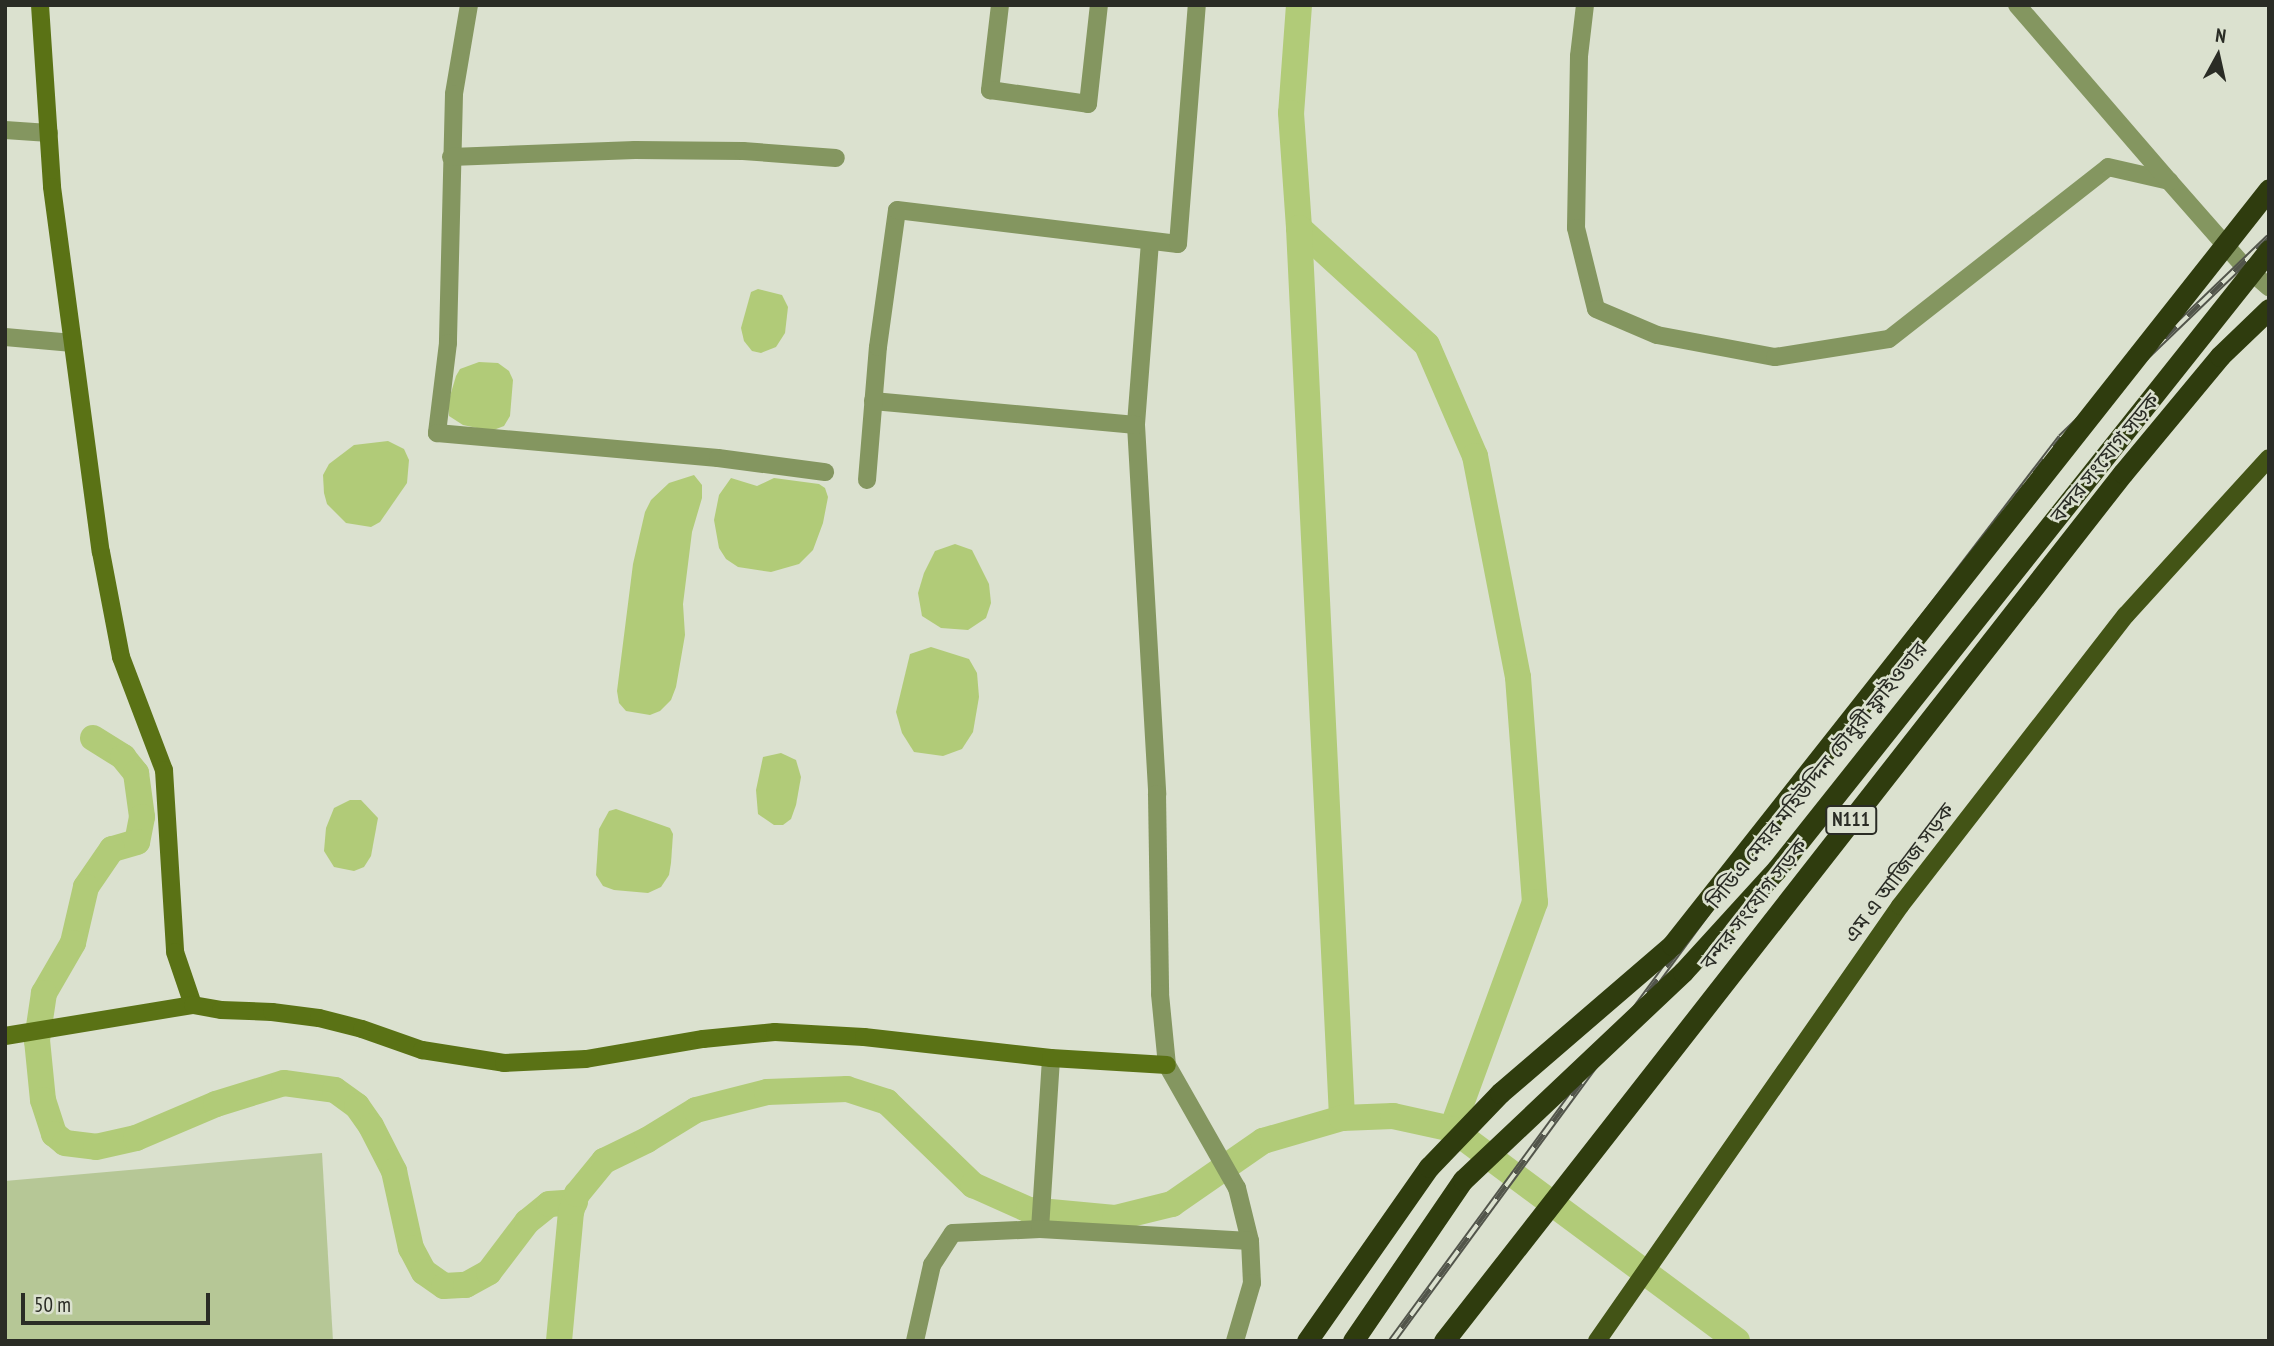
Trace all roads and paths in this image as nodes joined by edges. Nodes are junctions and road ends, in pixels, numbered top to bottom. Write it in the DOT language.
graph roads {
  1 [pos="40,5"];
  2 [pos="469,5"];
  3 [pos="1000,5"];
  4 [pos="1099,5"];
  5 [pos="1197,5"];
  6 [pos="1585,5"];
  7 [pos="2017,5"];
  8 [pos="5,130"];
  9 [pos="49,133"];
  10 [pos="451,157"];
  11 [pos="836,158"];
  12 [pos="2169,181"];
  13 [pos="2269,189"];
  14 [pos="1150,242"];
  15 [pos="2269,250"];
  16 [pos="2269,287"];
  17 [pos="2269,309"];
  18 [pos="5,337"];
  19 [pos="72,343"];
  20 [pos="873,401"];
  21 [pos="1136,425"];
  22 [pos="2269,458"];
  23 [pos="825,472"];
  24 [pos="867,480"];
  25 [pos="193,1005"];
  26 [pos="13,1034"];
  27 [pos="1051,1058"];
  28 [pos="1167,1066"];
  29 [pos="1040,1228"];
  30 [pos="1250,1241"];
  31 [pos="1598,1339"];
  32 [pos="915,1341"];
  33 [pos="1235,1341"];
  34 [pos="1307,1341"];
  35 [pos="1353,1341"];
  36 [pos="1444,1341"];
  1 -- 9 [label="street"];
  2 -- 10 [label="street"];
  3 -- 4 [label="street"];
  5 -- 14 [label="street"];
  6 -- 12 [label="street"];
  7 -- 12 [label="street"];
  8 -- 9 [label="street"];
  9 -- 19 [label="street"];
  10 -- 11 [label="street"];
  10 -- 23 [label="street"];
  12 -- 16 [label="street"];
  13 -- 34 [label="highway, bridge"];
  14 -- 20 [label="street"];
  14 -- 21 [label="street"];
  15 -- 35 [label="highway, সিডিএ মেয়র মহিউদ্দিন চৌধুরী ফ্লাইওভার, bridge"];
  17 -- 36 [label="highway, বন্দর সংযোগ সড়ক / N111"];
  18 -- 19 [label="street"];
  19 -- 25 [label="street"];
  20 -- 21 [label="street"];
  20 -- 24 [label="street"];
  21 -- 28 [label="street"];
  22 -- 31 [label="main road, এম এ আজিজ সড়ক"];
  25 -- 26 [label="street"];
  25 -- 27 [label="street"];
  27 -- 28 [label="street"];
  27 -- 29 [label="street"];
  28 -- 30 [label="street"];
  29 -- 30 [label="street"];
  29 -- 32 [label="street"];
  30 -- 33 [label="street"];
}
